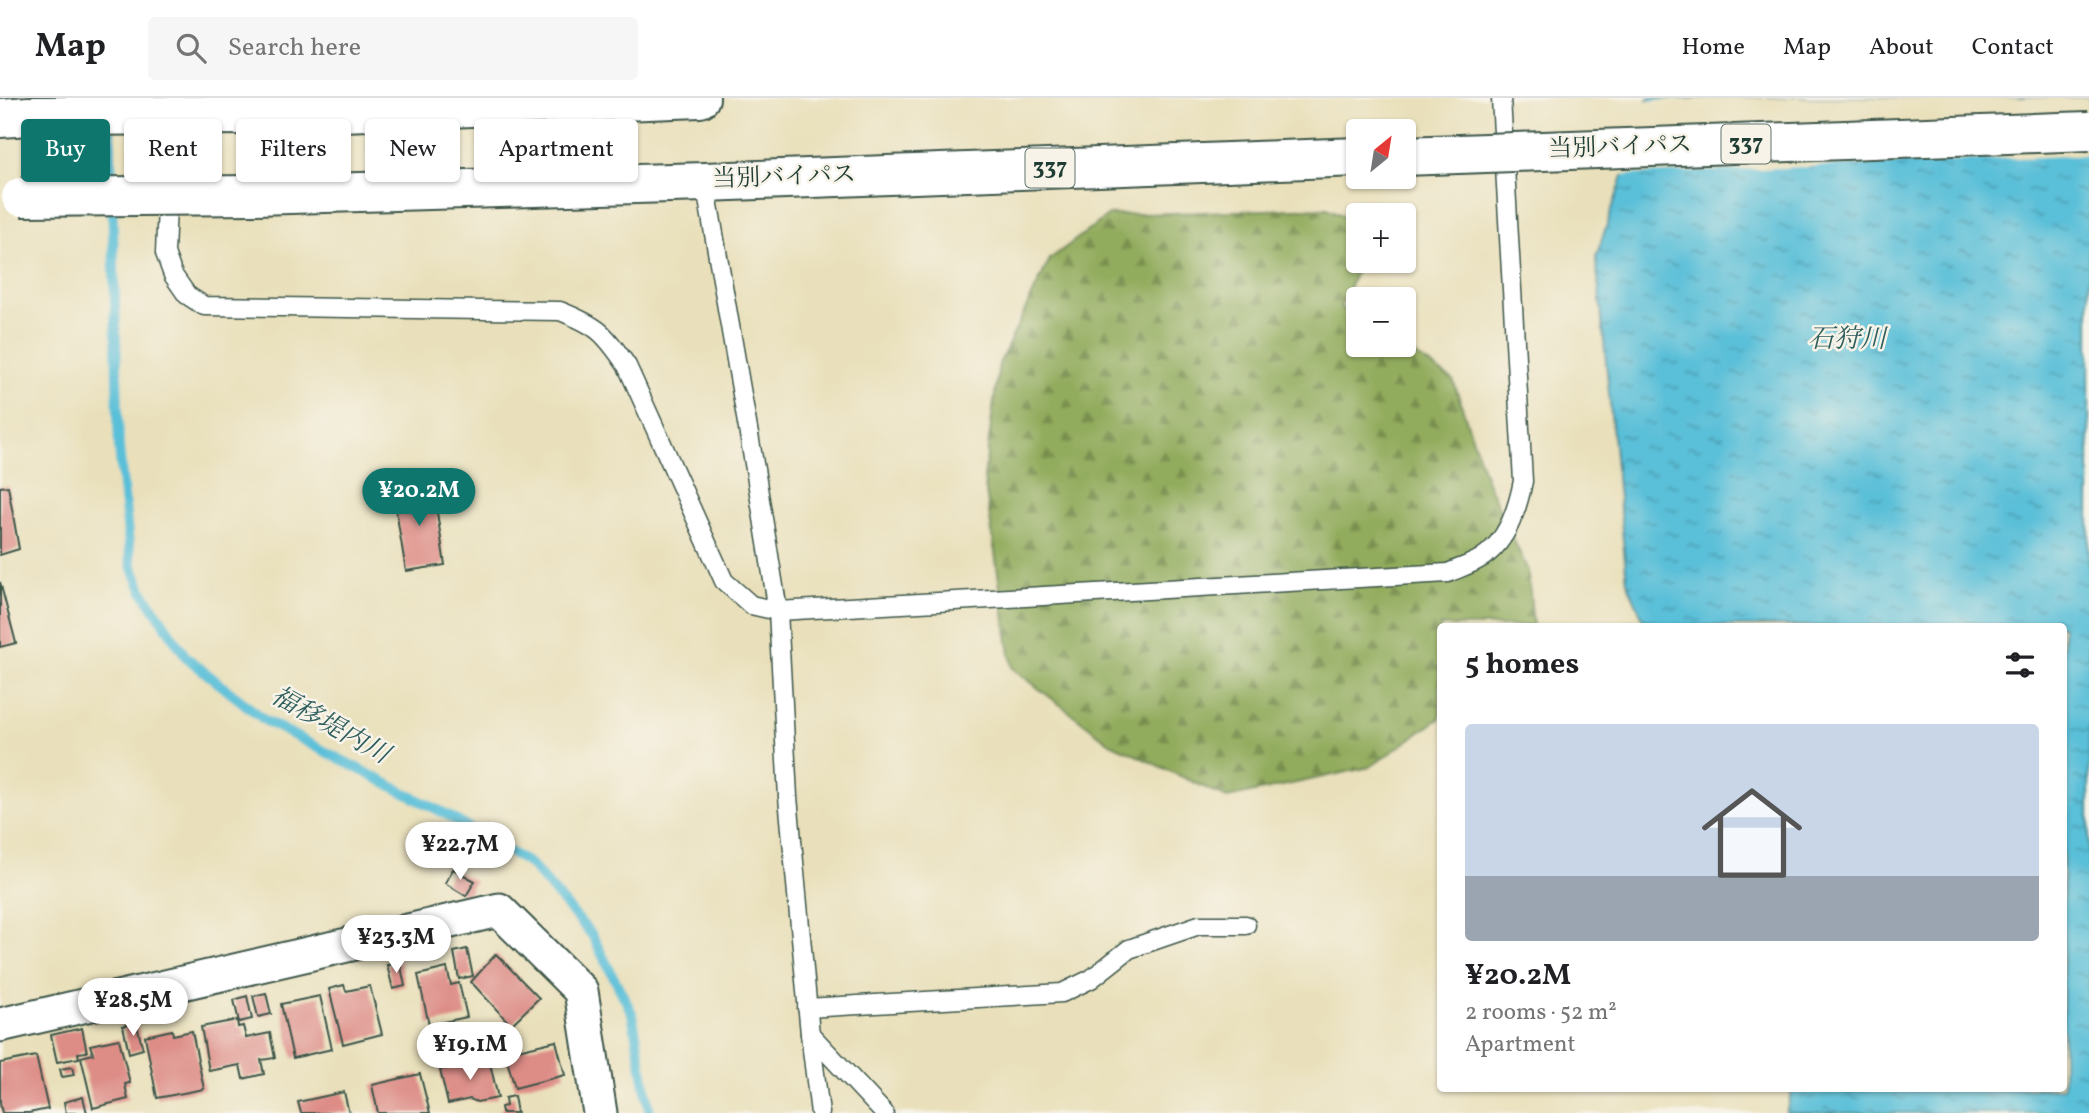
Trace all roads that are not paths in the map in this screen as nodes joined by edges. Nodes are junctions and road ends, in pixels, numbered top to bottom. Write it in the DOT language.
graph roads {
  1 [pos="172,98"];
  2 [pos="700,98"];
  3 [pos="1501,98"];
  4 [pos="15,117"];
  5 [pos="2089,131"];
  6 [pos="1416,156"];
  7 [pos="1346,158"];
  8 [pos="724,181"];
  9 [pos="10,197"];
  10 [pos="778,611"];
  11 [pos="1246,925"];
  12 [pos="807,1008"];
  13 [pos="0,1025"];
  14 [pos="810,1034"];
  15 [pos="600,1113"];
  16 [pos="820,1113"];
  17 [pos="884,1113"];
  1 -- 10 [label="lane"];
  2 -- 4 [label="highway, bridge"];
  3 -- 10 [label="lane"];
  5 -- 6 [label="highway, 当別バイパス / 337, bridge"];
  7 -- 8 [label="highway, 当別バイパス / 337"];
  8 -- 9 [label="highway, 当別バイパス / 337, bridge"];
  8 -- 10 [label="lane"];
  10 -- 12 [label="lane"];
  11 -- 12 [label="lane"];
  12 -- 14 [label="lane"];
  13 -- 15 [label="street"];
  14 -- 16 [label="lane"];
  14 -- 17 [label="lane"];
}
